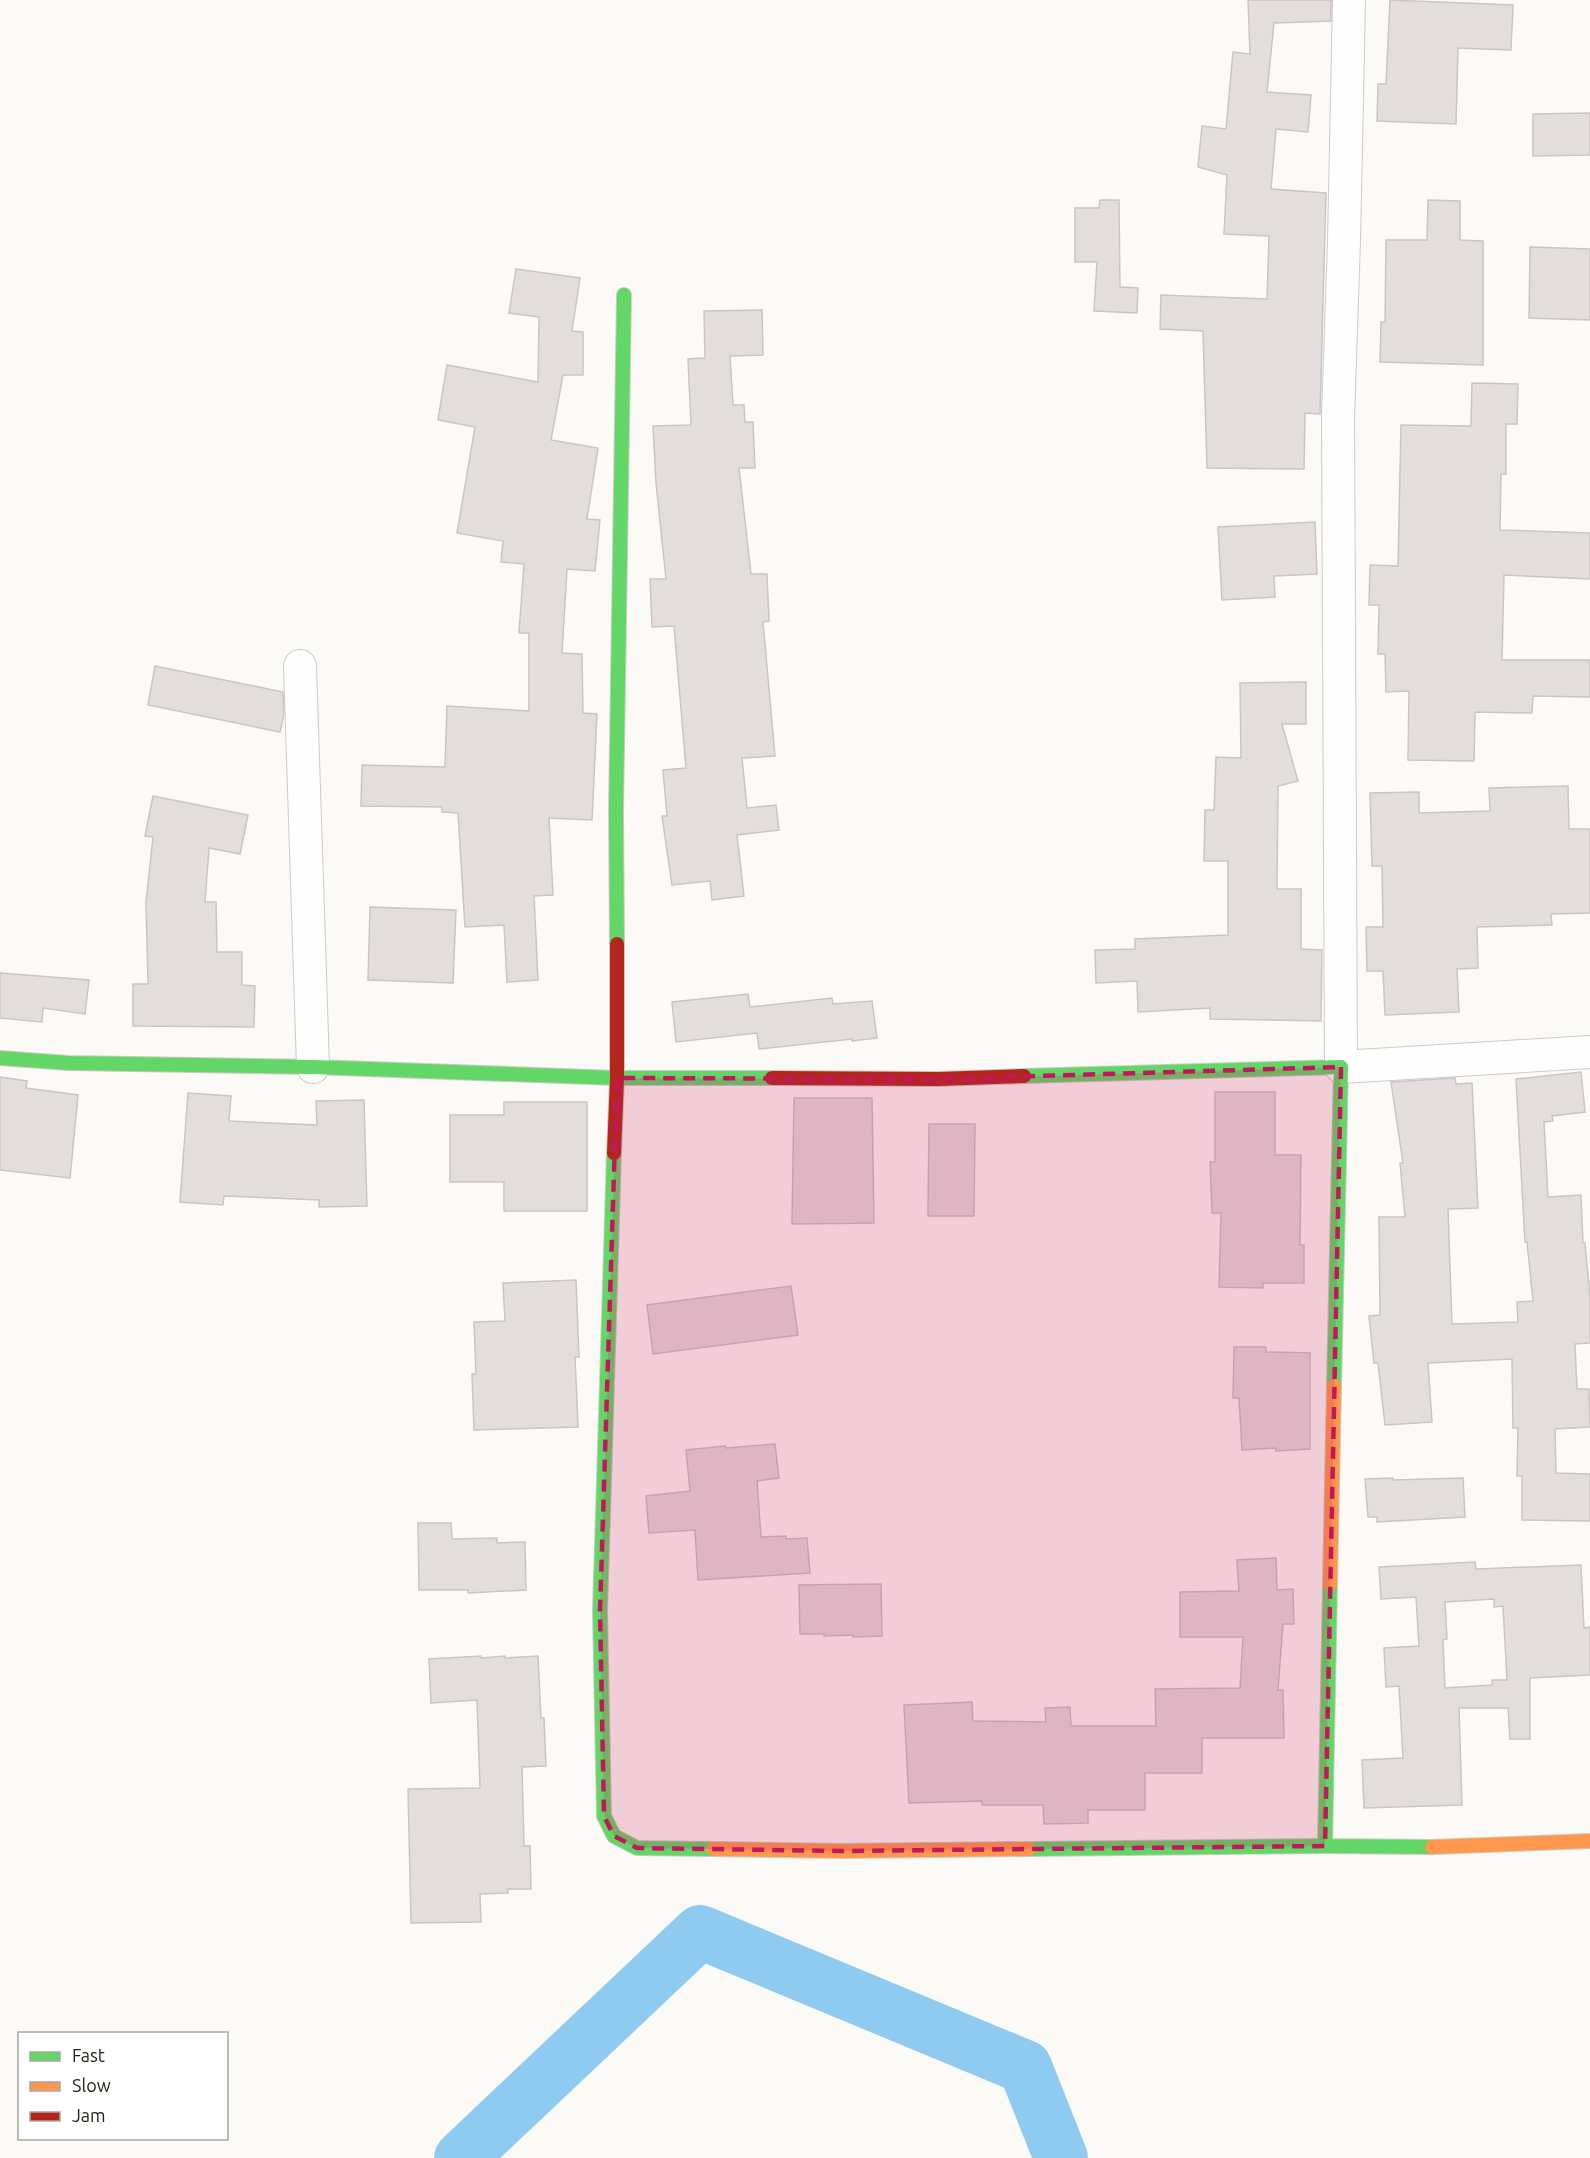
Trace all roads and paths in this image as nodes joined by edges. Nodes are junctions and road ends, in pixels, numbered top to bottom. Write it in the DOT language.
graph roads {
  1 [pos="1349,0"];
  2 [pos="624,295"];
  3 [pos="300,666"];
  4 [pos="1590,1052"];
  5 [pos="0,1058"];
  6 [pos="313,1066"];
  7 [pos="1341,1067"];
  8 [pos="617,1078"];
  9 [pos="1590,1841"];
  10 [pos="1325,1846"];
  1 -- 7 [label="street"];
  2 -- 8 [label="street"];
  3 -- 6 [label="street"];
  4 -- 7 [label="street"];
  5 -- 6 [label="street"];
  6 -- 8 [label="street"];
  7 -- 8 [label="street"];
  7 -- 10 [label="street"];
  8 -- 10 [label="street"];
  9 -- 10 [label="street"];
}
